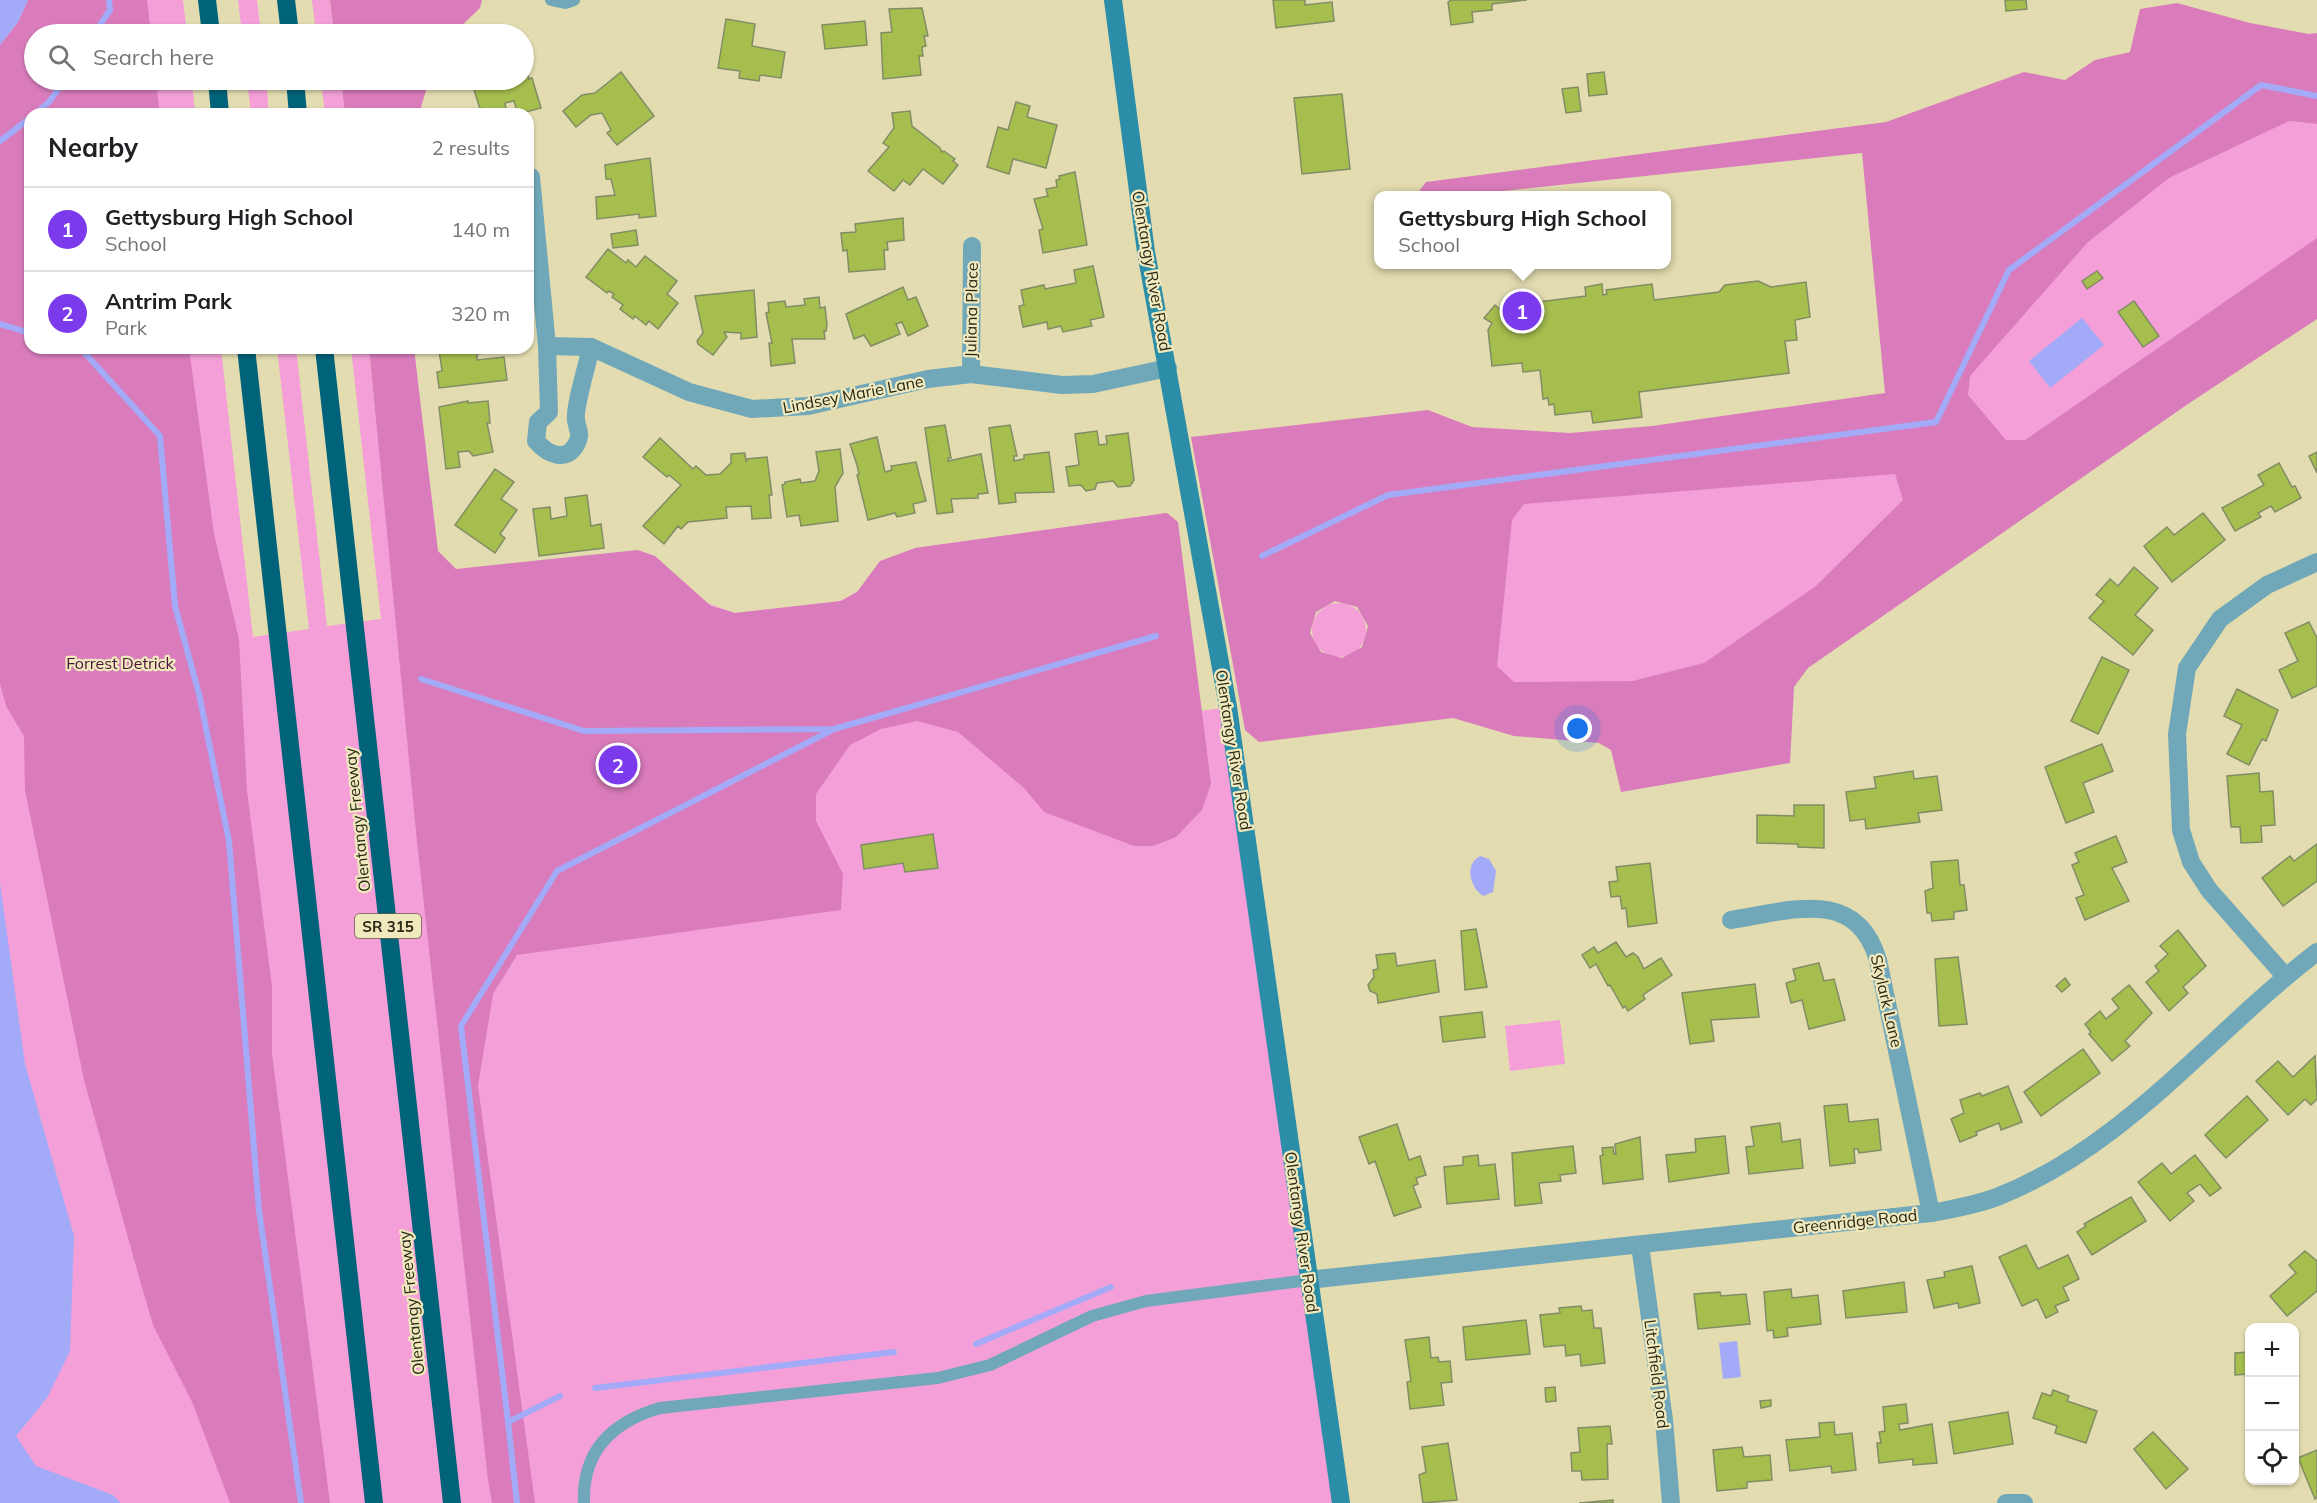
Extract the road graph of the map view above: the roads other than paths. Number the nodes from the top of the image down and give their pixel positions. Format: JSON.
{"nodes":[{"id":1,"x":207,"y":0,"type":"edge"},
{"id":2,"x":286,"y":0,"type":"edge"},
{"id":3,"x":551,"y":0,"type":"edge"},
{"id":4,"x":574,"y":0,"type":"edge"},
{"id":5,"x":1113,"y":0,"type":"edge"},
{"id":6,"x":210,"y":24,"type":"edge"},
{"id":7,"x":289,"y":24,"type":"edge"},
{"id":8,"x":218,"y":90,"type":"edge"},
{"id":9,"x":296,"y":90,"type":"edge"},
{"id":10,"x":219,"y":108,"type":"edge"},
{"id":11,"x":297,"y":108,"type":"edge"},
{"id":12,"x":534,"y":209,"type":"edge"},
{"id":13,"x":972,"y":246,"type":"dead end"},
{"id":14,"x":547,"y":346,"type":"junction"},
{"id":15,"x":591,"y":347,"type":"junction"},
{"id":16,"x":247,"y":354,"type":"edge"},
{"id":17,"x":325,"y":354,"type":"edge"},
{"id":18,"x":1168,"y":368,"type":"junction"},
{"id":19,"x":970,"y":374,"type":"junction"},
{"id":20,"x":2317,"y":562,"type":"edge"},
{"id":21,"x":1731,"y":920,"type":"dead end"},
{"id":22,"x":2317,"y":952,"type":"edge"},
{"id":23,"x":2286,"y":976,"type":"junction"},
{"id":24,"x":1931,"y":1213,"type":"junction"},
{"id":25,"x":1640,"y":1245,"type":"junction"},
{"id":26,"x":1308,"y":1280,"type":"junction"},
{"id":27,"x":374,"y":1503,"type":"edge"},
{"id":28,"x":452,"y":1503,"type":"edge"},
{"id":29,"x":584,"y":1503,"type":"edge"},
{"id":30,"x":1341,"y":1503,"type":"edge"},
{"id":31,"x":1671,"y":1503,"type":"edge"},
{"id":32,"x":2007,"y":1503,"type":"edge"},
{"id":33,"x":2024,"y":1503,"type":"edge"}],
"edges":[{"from":1,"to":6,"type":"highway"},
{"from":2,"to":7,"type":"highway"},
{"from":3,"to":4,"type":"lane"},
{"from":5,"to":18,"type":"main road","name":"Olentangy River Road"},
{"from":8,"to":10,"type":"highway"},
{"from":9,"to":11,"type":"highway"},
{"from":12,"to":14,"type":"street"},
{"from":13,"to":19,"type":"street","name":"Juliana Place"},
{"from":14,"to":15,"type":"street","name":"Lindsey Marie Lane"},
{"from":14,"to":15,"type":"street"},
{"from":15,"to":19,"type":"street","name":"Lindsey Marie Lane"},
{"from":16,"to":27,"type":"highway"},
{"from":17,"to":28,"type":"highway","name":"Olentangy Freeway","number":"SR 315"},
{"from":18,"to":19,"type":"street","name":"Lindsey Marie Lane"},
{"from":18,"to":26,"type":"main road","name":"Olentangy River Road"},
{"from":20,"to":23,"type":"street"},
{"from":21,"to":24,"type":"street","name":"Skylark Lane"},
{"from":22,"to":23,"type":"street","name":"Greenridge Road"},
{"from":23,"to":24,"type":"street","name":"Greenridge Road"},
{"from":24,"to":25,"type":"street","name":"Greenridge Road"},
{"from":25,"to":26,"type":"street","name":"Greenridge Road"},
{"from":25,"to":31,"type":"street","name":"Litchfield Road"},
{"from":26,"to":29,"type":"lane"},
{"from":26,"to":30,"type":"main road","name":"Olentangy River Road"},
{"from":32,"to":33,"type":"street"}]}
